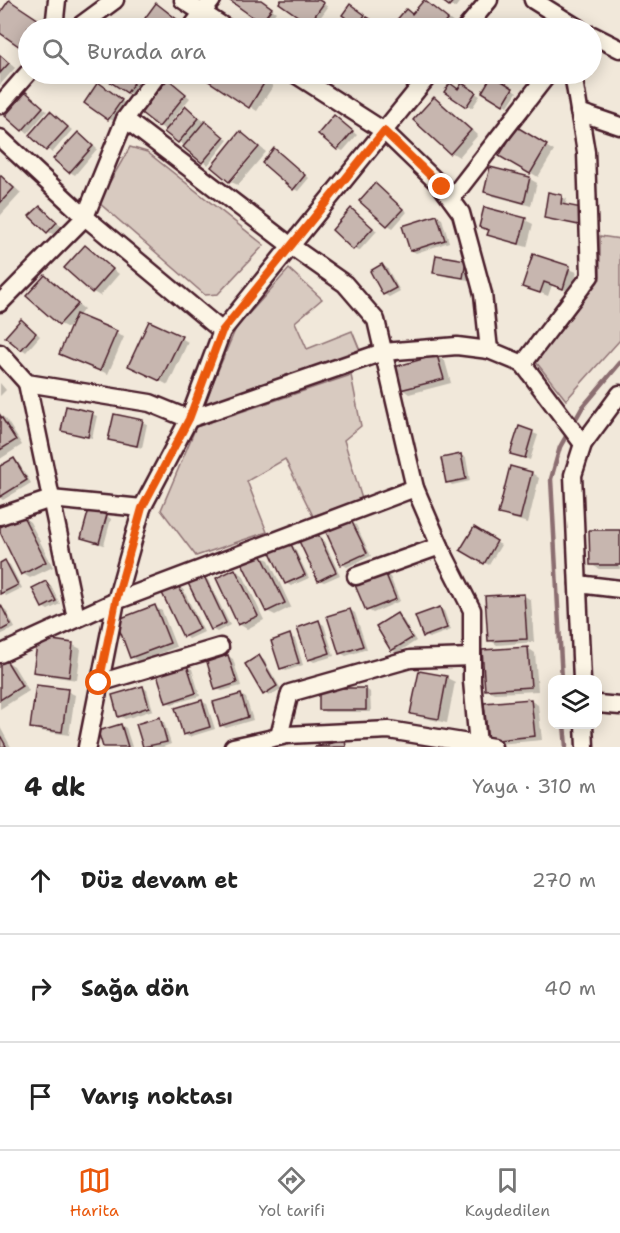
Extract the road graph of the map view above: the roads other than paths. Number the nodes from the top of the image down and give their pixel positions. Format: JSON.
{"nodes":[{"id":1,"x":57,"y":0,"type":"edge"},
{"id":2,"x":115,"y":0,"type":"edge"},
{"id":3,"x":183,"y":0,"type":"edge"},
{"id":4,"x":489,"y":0,"type":"edge"},
{"id":5,"x":533,"y":0,"type":"edge"},
{"id":6,"x":207,"y":7,"type":"edge"},
{"id":7,"x":55,"y":18,"type":"edge"},
{"id":8,"x":91,"y":18,"type":"edge"},
{"id":9,"x":474,"y":18,"type":"edge"},
{"id":10,"x":562,"y":18,"type":"edge"},
{"id":11,"x":602,"y":40,"type":"edge"},
{"id":12,"x":620,"y":49,"type":"edge"},
{"id":13,"x":18,"y":84,"type":"edge"},
{"id":14,"x":151,"y":84,"type":"edge"},
{"id":15,"x":311,"y":84,"type":"edge"},
{"id":16,"x":422,"y":84,"type":"edge"},
{"id":17,"x":541,"y":84,"type":"edge"},
{"id":18,"x":575,"y":84,"type":"edge"},
{"id":19,"x":0,"y":105,"type":"edge"},
{"id":20,"x":579,"y":112,"type":"junction"},
{"id":21,"x":125,"y":119,"type":"junction"},
{"id":22,"x":620,"y":126,"type":"edge"},
{"id":23,"x":384,"y":131,"type":"junction"},
{"id":24,"x":0,"y":138,"type":"edge"},
{"id":25,"x":451,"y":200,"type":"junction"},
{"id":26,"x":85,"y":217,"type":"junction"},
{"id":27,"x":291,"y":246,"type":"junction"},
{"id":28,"x":0,"y":303,"type":"edge"},
{"id":29,"x":222,"y":331,"type":"junction"},
{"id":30,"x":489,"y":350,"type":"junction"},
{"id":31,"x":383,"y":352,"type":"junction"},
{"id":32,"x":0,"y":353,"type":"edge"},
{"id":33,"x":523,"y":364,"type":"junction"},
{"id":34,"x":27,"y":383,"type":"junction"},
{"id":35,"x":620,"y":394,"type":"edge"},
{"id":36,"x":189,"y":419,"type":"junction"},
{"id":37,"x":580,"y":438,"type":"junction"},
{"id":38,"x":415,"y":488,"type":"junction"},
{"id":39,"x":51,"y":499,"type":"junction"},
{"id":40,"x":142,"y":508,"type":"junction"},
{"id":41,"x":0,"y":516,"type":"edge"},
{"id":42,"x":440,"y":546,"type":"junction"},
{"id":43,"x":356,"y":576,"type":"dead end"},
{"id":44,"x":578,"y":584,"type":"junction"},
{"id":45,"x":620,"y":589,"type":"edge"},
{"id":46,"x":116,"y":601,"type":"junction"},
{"id":47,"x":76,"y":618,"type":"junction"},
{"id":48,"x":220,"y":647,"type":"dead end"},
{"id":49,"x":0,"y":654,"type":"edge"},
{"id":50,"x":472,"y":657,"type":"junction"},
{"id":51,"x":582,"y":675,"type":"edge"},
{"id":52,"x":99,"y":683,"type":"junction"},
{"id":53,"x":602,"y":704,"type":"edge"},
{"id":54,"x":620,"y":706,"type":"edge"},
{"id":55,"x":584,"y":729,"type":"edge"},
{"id":56,"x":279,"y":736,"type":"junction"},
{"id":57,"x":482,"y":746,"type":"edge"},
{"id":58,"x":87,"y":747,"type":"edge"},
{"id":59,"x":233,"y":747,"type":"edge"},
{"id":60,"x":585,"y":747,"type":"edge"}],
"edges":[{"from":1,"to":7,"type":"street"},
{"from":2,"to":8,"type":"street"},
{"from":3,"to":6,"type":"street"},
{"from":4,"to":9,"type":"street"},
{"from":5,"to":10,"type":"street"},
{"from":11,"to":12,"type":"street"},
{"from":13,"to":19,"type":"street"},
{"from":14,"to":21,"type":"street"},
{"from":15,"to":23,"type":"street"},
{"from":16,"to":23,"type":"street"},
{"from":17,"to":25,"type":"street"},
{"from":18,"to":20,"type":"street"},
{"from":20,"to":22,"type":"street"},
{"from":20,"to":33,"type":"street"},
{"from":21,"to":26,"type":"street"},
{"from":21,"to":27,"type":"street"},
{"from":23,"to":25,"type":"street"},
{"from":23,"to":27,"type":"street"},
{"from":24,"to":26,"type":"street"},
{"from":25,"to":30,"type":"street"},
{"from":26,"to":28,"type":"street"},
{"from":26,"to":29,"type":"street"},
{"from":27,"to":29,"type":"street"},
{"from":27,"to":31,"type":"street"},
{"from":29,"to":36,"type":"street"},
{"from":30,"to":31,"type":"street"},
{"from":30,"to":33,"type":"street"},
{"from":31,"to":36,"type":"street"},
{"from":31,"to":38,"type":"street"},
{"from":32,"to":34,"type":"street"},
{"from":33,"to":37,"type":"street"},
{"from":34,"to":36,"type":"street"},
{"from":34,"to":39,"type":"street"},
{"from":35,"to":37,"type":"street"},
{"from":36,"to":40,"type":"street"},
{"from":37,"to":44,"type":"street"},
{"from":38,"to":42,"type":"street"},
{"from":38,"to":46,"type":"street"},
{"from":39,"to":40,"type":"street"},
{"from":39,"to":41,"type":"street"},
{"from":39,"to":47,"type":"street"},
{"from":40,"to":46,"type":"street"},
{"from":42,"to":43,"type":"street"},
{"from":42,"to":50,"type":"street"},
{"from":44,"to":45,"type":"street"},
{"from":44,"to":51,"type":"street"},
{"from":46,"to":47,"type":"street"},
{"from":46,"to":52,"type":"street"},
{"from":47,"to":49,"type":"street"},
{"from":48,"to":52,"type":"street"},
{"from":50,"to":56,"type":"street"},
{"from":50,"to":57,"type":"street"},
{"from":52,"to":58,"type":"street"},
{"from":53,"to":54,"type":"street"},
{"from":55,"to":60,"type":"street"},
{"from":56,"to":57,"type":"street"},
{"from":56,"to":59,"type":"street"}]}
